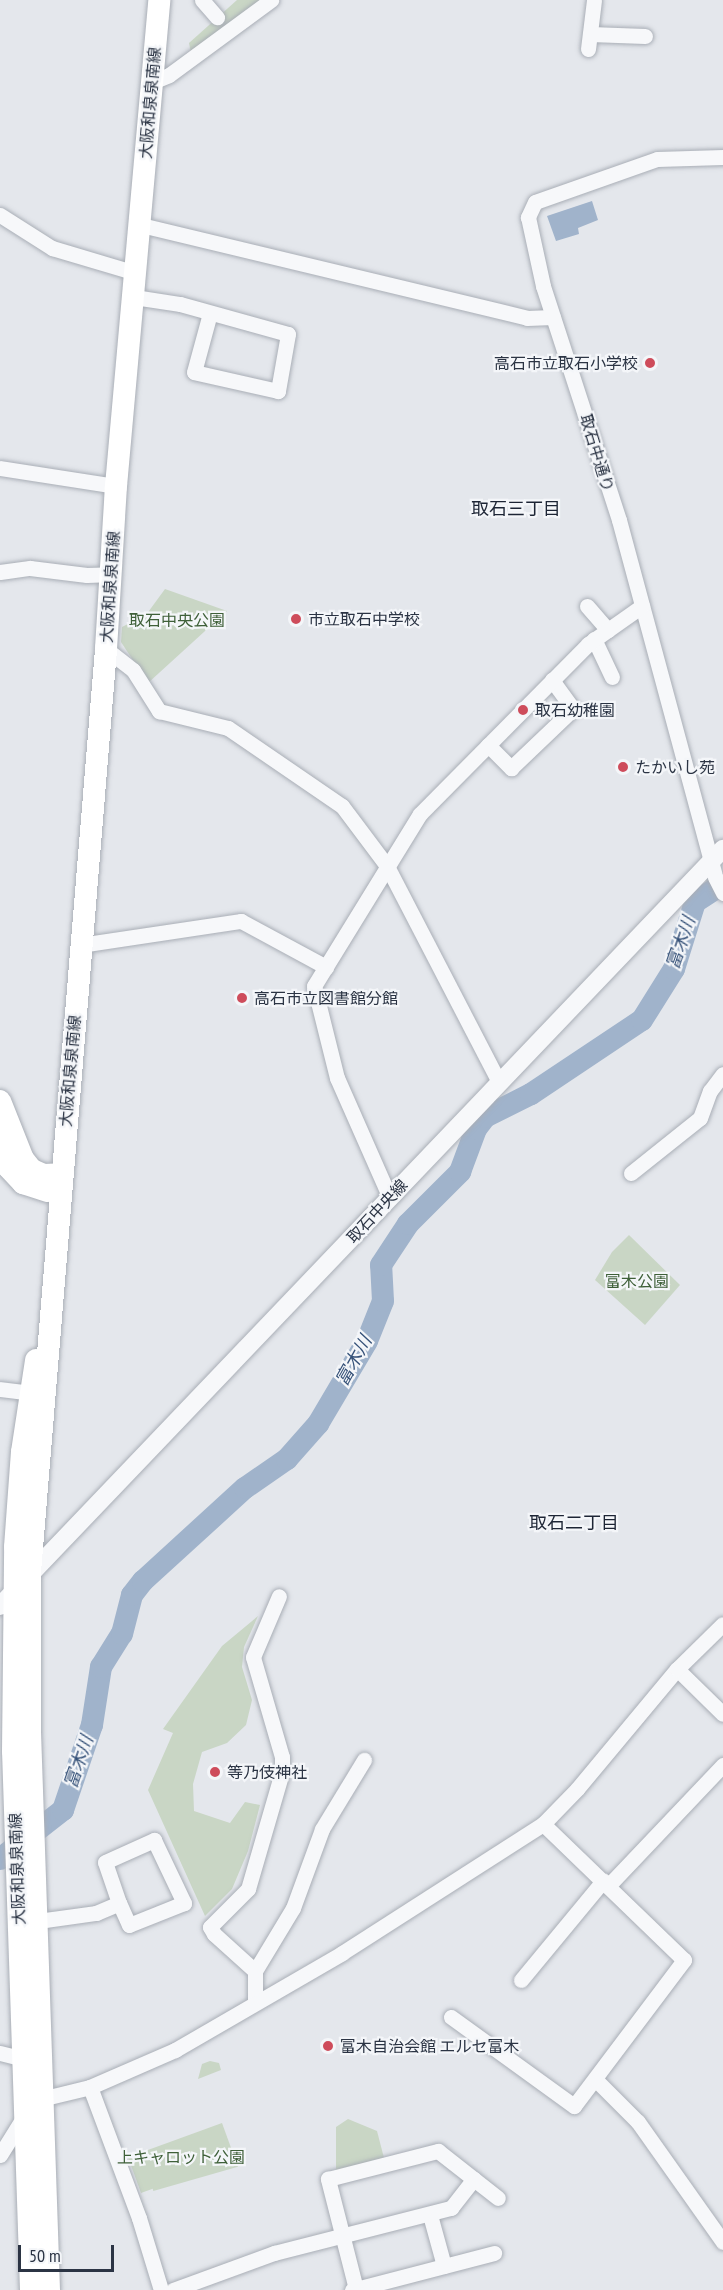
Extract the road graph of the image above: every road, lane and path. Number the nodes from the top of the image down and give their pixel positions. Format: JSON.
{"nodes":[{"id":1,"x":159,"y":0,"type":"edge"},
{"id":2,"x":201,"y":0,"type":"edge"},
{"id":3,"x":271,"y":0,"type":"edge"},
{"id":4,"x":594,"y":0,"type":"edge"},
{"id":5,"x":217,"y":16,"type":"dead end"},
{"id":6,"x":645,"y":36,"type":"dead end"},
{"id":7,"x":152,"y":82,"type":"junction"},
{"id":8,"x":723,"y":157,"type":"edge"},
{"id":9,"x":0,"y":215,"type":"edge"},
{"id":10,"x":141,"y":225,"type":"junction"},
{"id":11,"x":136,"y":273,"type":"junction"},
{"id":12,"x":134,"y":297,"type":"junction"},
{"id":13,"x":210,"y":313,"type":"junction"},
{"id":14,"x":553,"y":317,"type":"junction"},
{"id":15,"x":0,"y":468,"type":"edge"},
{"id":16,"x":116,"y":486,"type":"junction"},
{"id":17,"x":0,"y":572,"type":"edge"},
{"id":18,"x":112,"y":574,"type":"junction"},
{"id":19,"x":587,"y":606,"type":"dead end"},
{"id":20,"x":642,"y":606,"type":"junction"},
{"id":21,"x":608,"y":630,"type":"junction"},
{"id":22,"x":594,"y":639,"type":"junction"},
{"id":23,"x":106,"y":649,"type":"junction"},
{"id":24,"x":612,"y":677,"type":"dead end"},
{"id":25,"x":552,"y":680,"type":"junction"},
{"id":26,"x":488,"y":745,"type":"junction"},
{"id":27,"x":717,"y":855,"type":"edge"},
{"id":28,"x":387,"y":866,"type":"junction"},
{"id":29,"x":721,"y":890,"type":"edge"},
{"id":30,"x":80,"y":945,"type":"junction"},
{"id":31,"x":326,"y":967,"type":"junction"},
{"id":32,"x":723,"y":1074,"type":"edge"},
{"id":33,"x":499,"y":1082,"type":"junction"},
{"id":34,"x":0,"y":1101,"type":"edge"},
{"id":35,"x":0,"y":1140,"type":"edge"},
{"id":36,"x":632,"y":1173,"type":"dead end"},
{"id":37,"x":60,"y":1184,"type":"junction"},
{"id":38,"x":390,"y":1197,"type":"junction"},
{"id":39,"x":0,"y":1389,"type":"edge"},
{"id":40,"x":38,"y":1394,"type":"junction"},
{"id":41,"x":30,"y":1572,"type":"junction"},
{"id":42,"x":279,"y":1596,"type":"dead end"},
{"id":43,"x":7,"y":1598,"type":"edge"},
{"id":44,"x":723,"y":1624,"type":"edge"},
{"id":45,"x":677,"y":1669,"type":"junction"},
{"id":46,"x":723,"y":1714,"type":"edge"},
{"id":47,"x":14,"y":1729,"type":"edge"},
{"id":48,"x":364,"y":1760,"type":"dead end"},
{"id":49,"x":723,"y":1765,"type":"edge"},
{"id":50,"x":543,"y":1824,"type":"junction"},
{"id":51,"x":26,"y":1836,"type":"junction"},
{"id":52,"x":606,"y":1883,"type":"junction"},
{"id":53,"x":119,"y":1903,"type":"junction"},
{"id":54,"x":38,"y":1921,"type":"junction"},
{"id":55,"x":255,"y":1971,"type":"junction"},
{"id":56,"x":521,"y":1980,"type":"dead end"},
{"id":57,"x":255,"y":2003,"type":"junction"},
{"id":58,"x":451,"y":2017,"type":"dead end"},
{"id":59,"x":0,"y":2053,"type":"edge"},
{"id":60,"x":34,"y":2062,"type":"junction"},
{"id":61,"x":596,"y":2080,"type":"junction"},
{"id":62,"x":90,"y":2087,"type":"junction"},
{"id":63,"x":36,"y":2104,"type":"junction"},
{"id":64,"x":0,"y":2155,"type":"edge"},
{"id":65,"x":474,"y":2179,"type":"junction"},
{"id":66,"x":498,"y":2198,"type":"dead end"},
{"id":67,"x":430,"y":2215,"type":"junction"},
{"id":68,"x":720,"y":2231,"type":"edge"},
{"id":69,"x":342,"y":2235,"type":"junction"},
{"id":70,"x":494,"y":2253,"type":"dead end"},
{"id":71,"x":444,"y":2266,"type":"junction"},
{"id":72,"x":31,"y":2290,"type":"edge"},
{"id":73,"x":49,"y":2290,"type":"edge"},
{"id":74,"x":161,"y":2290,"type":"edge"},
{"id":75,"x":173,"y":2290,"type":"edge"},
{"id":76,"x":354,"y":2290,"type":"edge"}],
"edges":[{"from":1,"to":7,"type":"main road","name":"大阪和泉泉南線"},
{"from":2,"to":5,"type":"street"},
{"from":3,"to":7,"type":"street"},
{"from":4,"to":6,"type":"street"},
{"from":7,"to":10,"type":"main road","name":"大阪和泉泉南線"},
{"from":8,"to":14,"type":"street","name":"取石中通り"},
{"from":9,"to":11,"type":"street"},
{"from":10,"to":11,"type":"main road","name":"大阪和泉泉南線"},
{"from":10,"to":14,"type":"street"},
{"from":11,"to":12,"type":"main road","name":"大阪和泉泉南線"},
{"from":12,"to":13,"type":"street"},
{"from":12,"to":16,"type":"main road","name":"大阪和泉泉南線"},
{"from":13,"to":13,"type":"street"},
{"from":14,"to":20,"type":"street","name":"取石中通り"},
{"from":15,"to":16,"type":"street"},
{"from":16,"to":18,"type":"main road","name":"大阪和泉泉南線"},
{"from":17,"to":18,"type":"street"},
{"from":18,"to":23,"type":"main road","name":"大阪和泉泉南線"},
{"from":19,"to":21,"type":"street"},
{"from":20,"to":21,"type":"street"},
{"from":20,"to":27,"type":"street","name":"取石中通り"},
{"from":21,"to":22,"type":"street"},
{"from":22,"to":24,"type":"street"},
{"from":22,"to":25,"type":"street"},
{"from":23,"to":28,"type":"street"},
{"from":23,"to":30,"type":"main road","name":"大阪和泉泉南線"},
{"from":25,"to":26,"type":"street"},
{"from":25,"to":26,"type":"street"},
{"from":26,"to":28,"type":"street"},
{"from":27,"to":29,"type":"street","name":"取石中通り"},
{"from":27,"to":33,"type":"street","name":"取石中央線"},
{"from":28,"to":31,"type":"street"},
{"from":28,"to":33,"type":"street"},
{"from":30,"to":31,"type":"street"},
{"from":30,"to":37,"type":"main road","name":"大阪和泉泉南線"},
{"from":31,"to":38,"type":"street"},
{"from":32,"to":36,"type":"street"},
{"from":33,"to":38,"type":"street","name":"取石中央線"},
{"from":34,"to":37,"type":"main road"},
{"from":35,"to":37,"type":"main road"},
{"from":37,"to":40,"type":"main road","name":"大阪和泉泉南線"},
{"from":38,"to":41,"type":"street","name":"取石中央線"},
{"from":39,"to":40,"type":"street"},
{"from":40,"to":41,"type":"main road","name":"大阪和泉泉南線"},
{"from":40,"to":43,"type":"main road","name":"大阪和泉泉南線"},
{"from":41,"to":43,"type":"street","name":"取石中央線"},
{"from":41,"to":47,"type":"main road","name":"大阪和泉泉南線"},
{"from":42,"to":55,"type":"street"},
{"from":43,"to":47,"type":"main road","name":"大阪和泉泉南線"},
{"from":44,"to":45,"type":"street"},
{"from":45,"to":46,"type":"street"},
{"from":45,"to":50,"type":"street"},
{"from":47,"to":51,"type":"main road","name":"大阪和泉泉南線"},
{"from":48,"to":55,"type":"street"},
{"from":49,"to":52,"type":"street"},
{"from":50,"to":52,"type":"street"},
{"from":50,"to":57,"type":"street"},
{"from":51,"to":54,"type":"main road","name":"大阪和泉泉南線"},
{"from":51,"to":60,"type":"main road","name":"大阪和泉泉南線"},
{"from":52,"to":56,"type":"street"},
{"from":52,"to":61,"type":"street"},
{"from":53,"to":53,"type":"street"},
{"from":53,"to":54,"type":"street"},
{"from":54,"to":60,"type":"main road","name":"大阪和泉泉南線"},
{"from":55,"to":57,"type":"street"},
{"from":57,"to":62,"type":"street"},
{"from":58,"to":61,"type":"street"},
{"from":59,"to":60,"type":"street"},
{"from":60,"to":63,"type":"main road","name":"大阪和泉泉南線"},
{"from":61,"to":68,"type":"street"},
{"from":62,"to":63,"type":"street"},
{"from":62,"to":74,"type":"street"},
{"from":63,"to":64,"type":"street"},
{"from":63,"to":72,"type":"main road","name":"大阪和泉泉南線"},
{"from":63,"to":73,"type":"main road","name":"大阪和泉泉南線"},
{"from":65,"to":66,"type":"street"},
{"from":65,"to":67,"type":"street"},
{"from":65,"to":69,"type":"street"},
{"from":67,"to":69,"type":"street"},
{"from":67,"to":71,"type":"street"},
{"from":69,"to":75,"type":"street"},
{"from":69,"to":76,"type":"street"},
{"from":70,"to":71,"type":"street"},
{"from":71,"to":76,"type":"street"}]}
